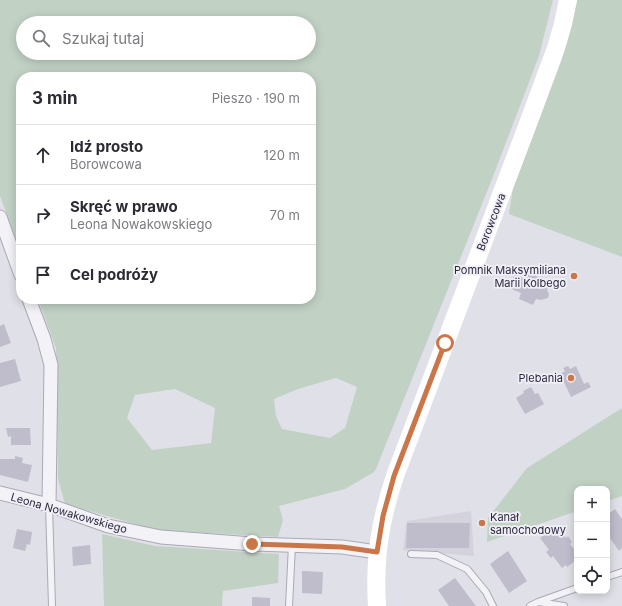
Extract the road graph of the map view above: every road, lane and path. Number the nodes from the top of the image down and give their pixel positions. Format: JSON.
{"nodes":[{"id":1,"x":568,"y":0,"type":"edge"},
{"id":2,"x":0,"y":217,"type":"edge"},
{"id":3,"x":16,"y":261,"type":"edge"},
{"id":4,"x":32,"y":304,"type":"edge"},
{"id":5,"x":0,"y":493,"type":"edge"},
{"id":6,"x":50,"y":505,"type":"junction"},
{"id":7,"x":292,"y":545,"type":"junction"},
{"id":8,"x":377,"y":552,"type":"junction"},
{"id":9,"x":411,"y":554,"type":"dead end"},
{"id":10,"x":622,"y":572,"type":"edge"},
{"id":11,"x":610,"y":577,"type":"edge"},
{"id":12,"x":574,"y":589,"type":"edge"},
{"id":13,"x":538,"y":602,"type":"junction"},
{"id":14,"x":52,"y":606,"type":"edge"},
{"id":15,"x":289,"y":606,"type":"edge"},
{"id":16,"x":377,"y":606,"type":"edge"},
{"id":17,"x":493,"y":606,"type":"edge"},
{"id":18,"x":530,"y":606,"type":"edge"},
{"id":19,"x":564,"y":606,"type":"edge"}],
"edges":[{"from":1,"to":8,"type":"street","name":"Borowcowa"},
{"from":2,"to":3,"type":"street"},
{"from":4,"to":6,"type":"street"},
{"from":5,"to":6,"type":"street","name":"Leona Nowakowskiego"},
{"from":6,"to":7,"type":"street","name":"Leona Nowakowskiego"},
{"from":6,"to":14,"type":"lane"},
{"from":7,"to":8,"type":"street","name":"Leona Nowakowskiego"},
{"from":7,"to":15,"type":"lane"},
{"from":8,"to":16,"type":"street","name":"Borowcowa"},
{"from":9,"to":17,"type":"lane"},
{"from":10,"to":11,"type":"lane"},
{"from":12,"to":13,"type":"lane"},
{"from":13,"to":18,"type":"lane"},
{"from":13,"to":19,"type":"lane"}]}
